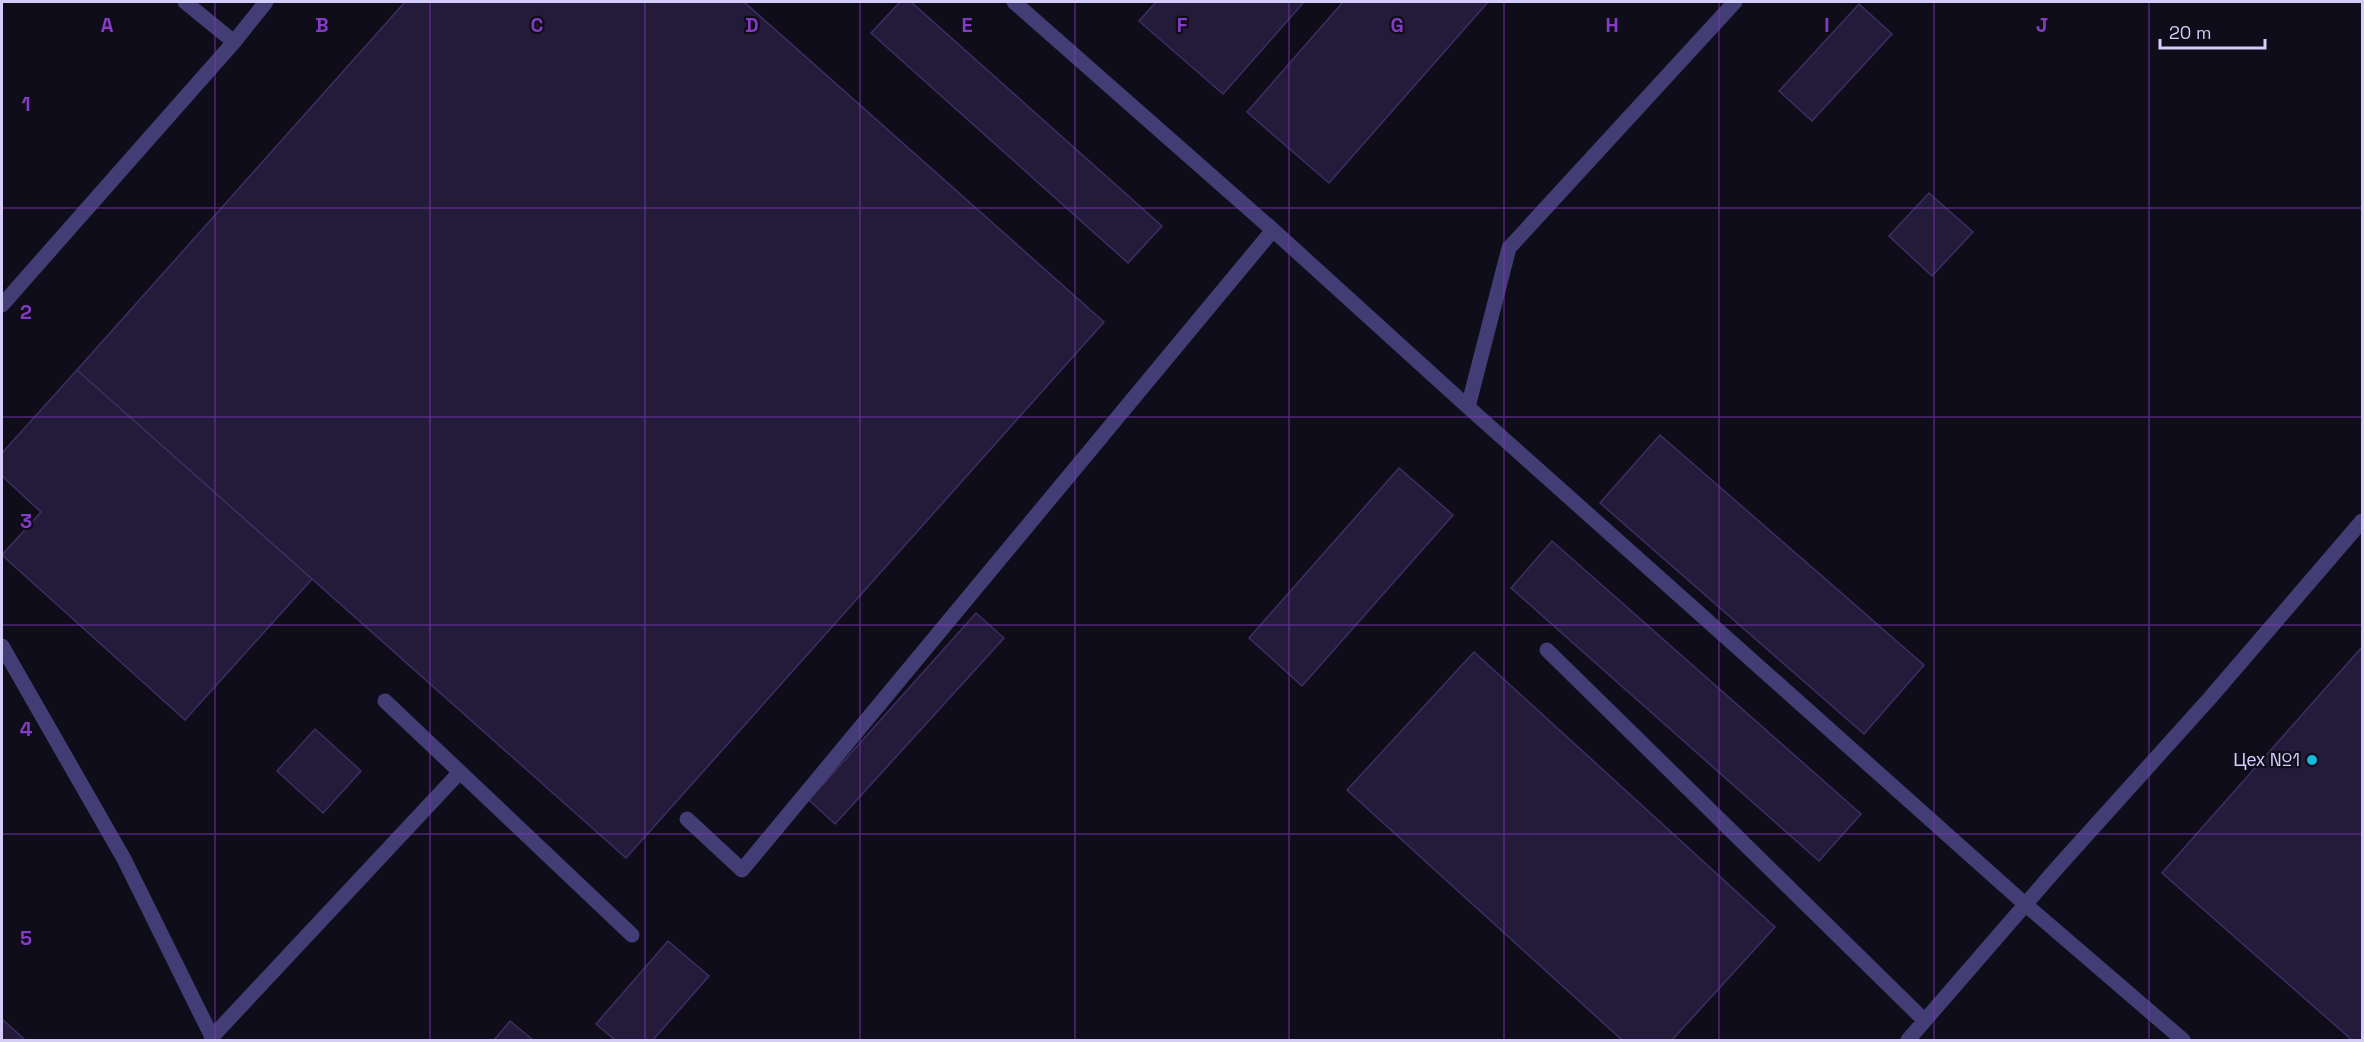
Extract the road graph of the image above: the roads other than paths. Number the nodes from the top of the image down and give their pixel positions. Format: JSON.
{"nodes":[{"id":1,"x":185,"y":2,"type":"edge"},
{"id":2,"x":266,"y":2,"type":"edge"},
{"id":3,"x":1014,"y":2,"type":"edge"},
{"id":4,"x":1735,"y":2,"type":"edge"},
{"id":5,"x":234,"y":42,"type":"junction"},
{"id":6,"x":1273,"y":230,"type":"junction"},
{"id":7,"x":2,"y":305,"type":"edge"},
{"id":8,"x":1468,"y":407,"type":"junction"},
{"id":9,"x":2362,"y":521,"type":"edge"},
{"id":10,"x":2,"y":646,"type":"edge"},
{"id":11,"x":1548,"y":650,"type":"dead end"},
{"id":12,"x":385,"y":701,"type":"dead end"},
{"id":13,"x":459,"y":773,"type":"junction"},
{"id":14,"x":687,"y":819,"type":"dead end"},
{"id":15,"x":2026,"y":905,"type":"junction"},
{"id":16,"x":632,"y":935,"type":"dead end"},
{"id":17,"x":1924,"y":1020,"type":"junction"},
{"id":18,"x":211,"y":1039,"type":"edge"},
{"id":19,"x":1908,"y":1041,"type":"edge"},
{"id":20,"x":2183,"y":1041,"type":"edge"}],
"edges":[{"from":1,"to":5,"type":"lane"},
{"from":2,"to":5,"type":"lane"},
{"from":3,"to":6,"type":"lane"},
{"from":4,"to":8,"type":"lane"},
{"from":5,"to":7,"type":"lane"},
{"from":6,"to":8,"type":"lane"},
{"from":6,"to":14,"type":"lane"},
{"from":8,"to":15,"type":"lane"},
{"from":9,"to":15,"type":"lane"},
{"from":10,"to":18,"type":"lane"},
{"from":11,"to":17,"type":"lane"},
{"from":12,"to":13,"type":"lane"},
{"from":13,"to":16,"type":"lane"},
{"from":13,"to":18,"type":"lane"},
{"from":15,"to":17,"type":"lane"},
{"from":15,"to":20,"type":"lane"},
{"from":17,"to":19,"type":"lane"}]}
